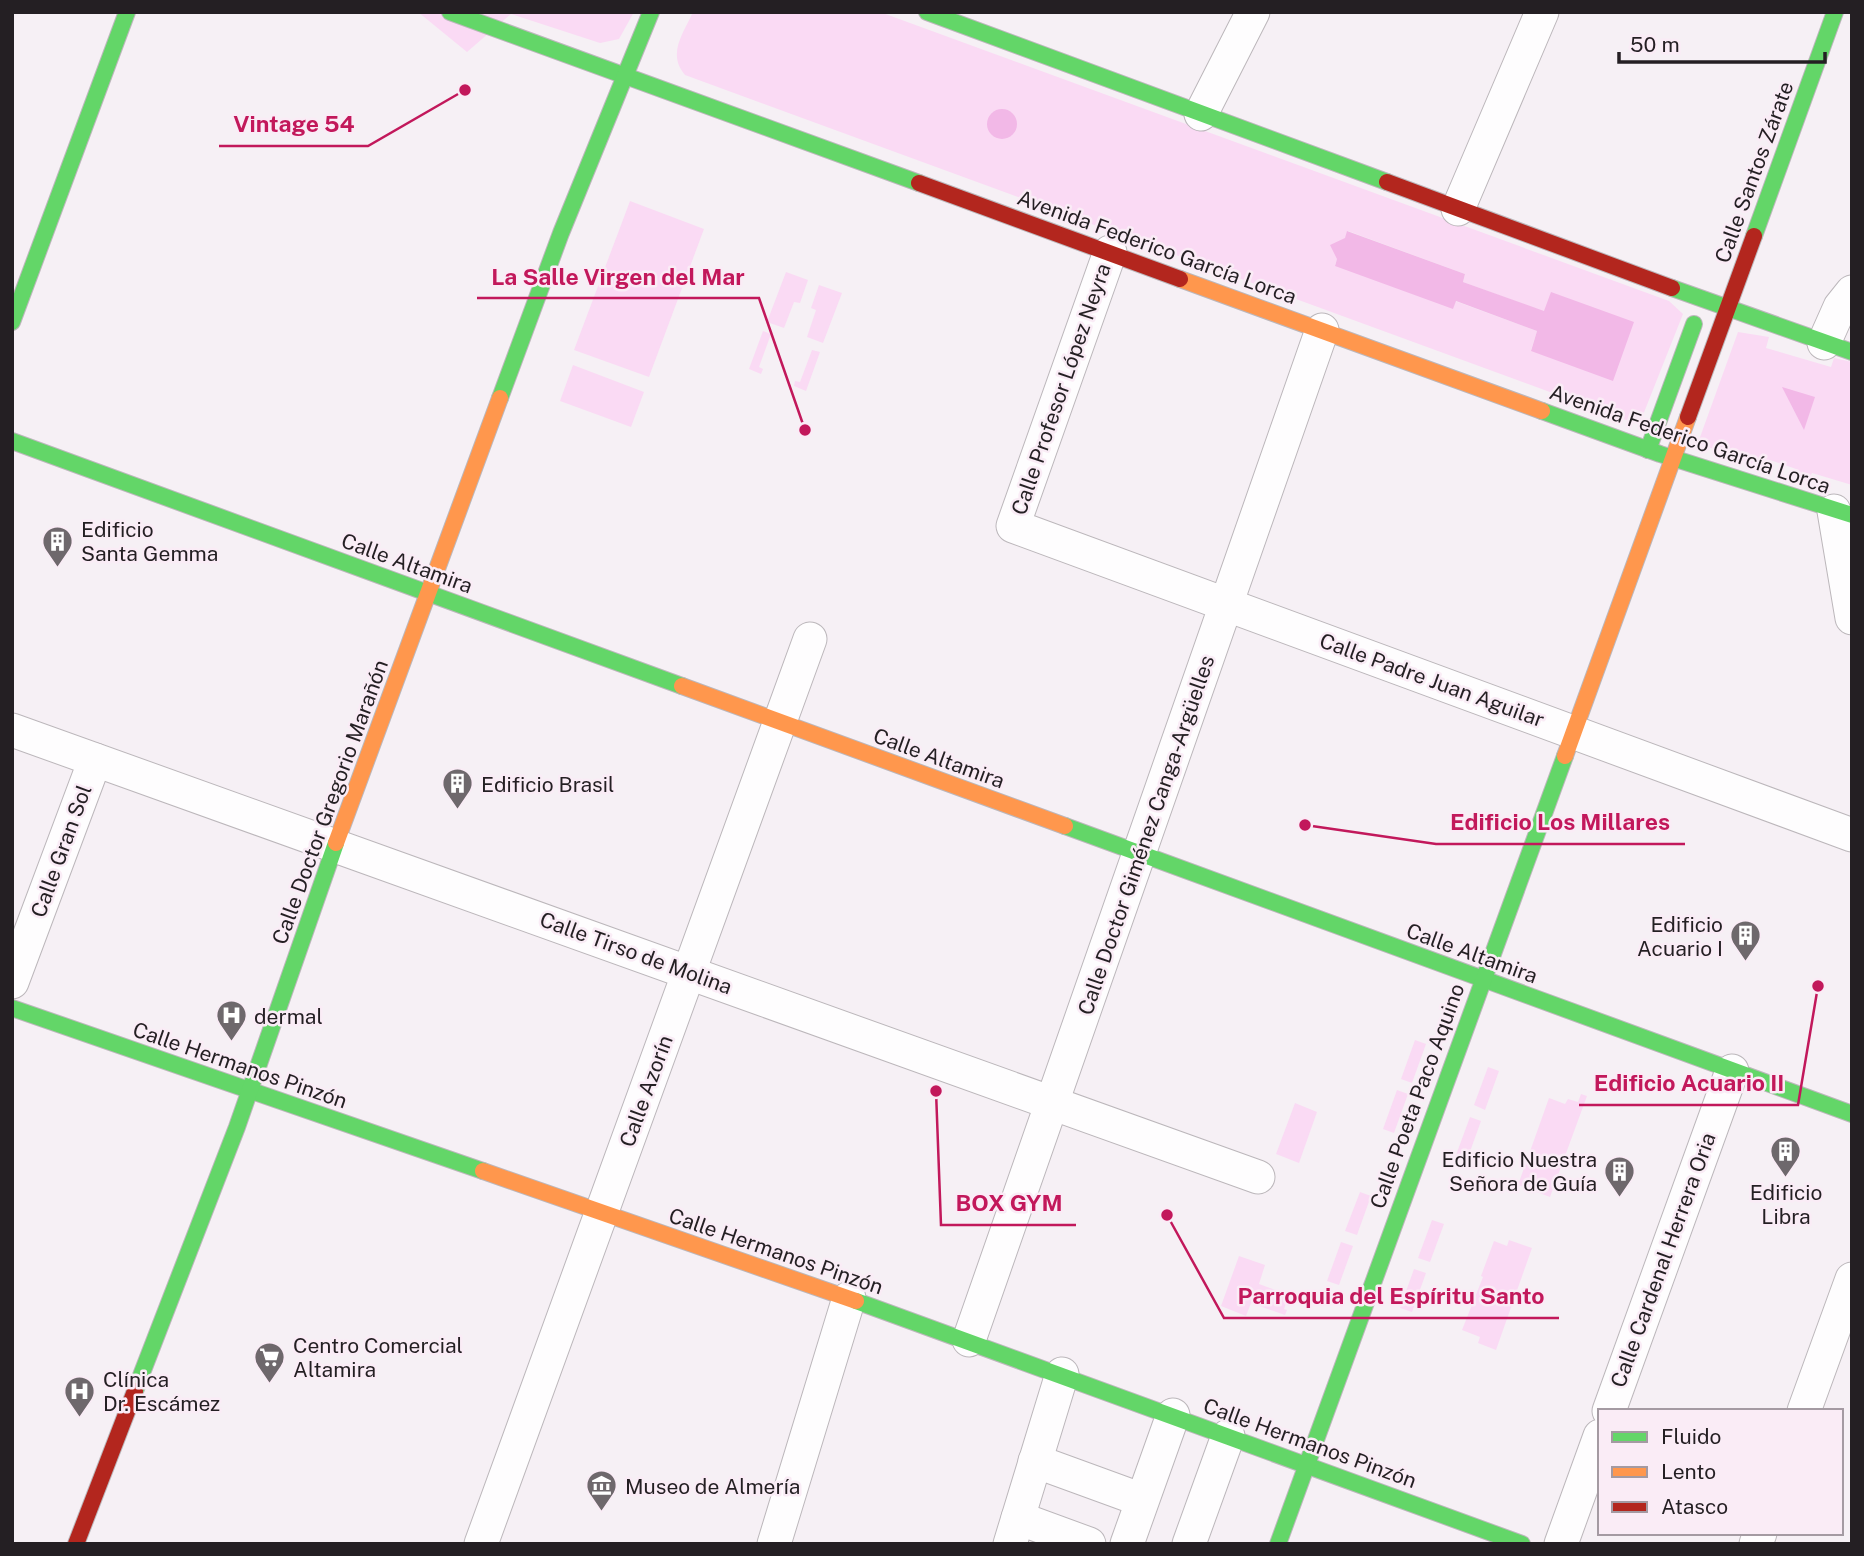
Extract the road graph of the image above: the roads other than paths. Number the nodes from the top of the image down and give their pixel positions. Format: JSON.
{"nodes":[{"id":1,"x":127,"y":12,"type":"edge"},
{"id":2,"x":450,"y":12,"type":"edge"},
{"id":3,"x":651,"y":12,"type":"edge"},
{"id":4,"x":927,"y":12,"type":"edge"},
{"id":5,"x":1253,"y":12,"type":"edge"},
{"id":6,"x":1542,"y":12,"type":"edge"},
{"id":7,"x":1835,"y":12,"type":"edge"},
{"id":8,"x":624,"y":74,"type":"junction"},
{"id":9,"x":1202,"y":114,"type":"junction"},
{"id":10,"x":1458,"y":209,"type":"junction"},
{"id":11,"x":1110,"y":252,"type":"junction"},
{"id":12,"x":1852,"y":292,"type":"edge"},
{"id":13,"x":1703,"y":299,"type":"junction"},
{"id":14,"x":1726,"y":307,"type":"junction"},
{"id":15,"x":12,"y":323,"type":"edge"},
{"id":16,"x":1322,"y":330,"type":"junction"},
{"id":17,"x":1838,"y":347,"type":"edge"},
{"id":18,"x":12,"y":441,"type":"edge"},
{"id":19,"x":1648,"y":450,"type":"junction"},
{"id":20,"x":1673,"y":459,"type":"junction"},
{"id":21,"x":1843,"y":513,"type":"edge"},
{"id":22,"x":1013,"y":526,"type":"joint"},
{"id":23,"x":429,"y":594,"type":"junction"},
{"id":24,"x":1226,"y":605,"type":"junction"},
{"id":25,"x":1852,"y":618,"type":"edge"},
{"id":26,"x":810,"y":639,"type":"dead end"},
{"id":27,"x":780,"y":722,"type":"junction"},
{"id":28,"x":12,"y":730,"type":"edge"},
{"id":29,"x":1572,"y":732,"type":"junction"},
{"id":30,"x":95,"y":760,"type":"junction"},
{"id":31,"x":1852,"y":835,"type":"edge"},
{"id":32,"x":335,"y":845,"type":"junction"},
{"id":33,"x":1139,"y":854,"type":"junction"},
{"id":34,"x":689,"y":972,"type":"junction"},
{"id":35,"x":1482,"y":979,"type":"junction"},
{"id":36,"x":12,"y":982,"type":"edge"},
{"id":37,"x":12,"y":1007,"type":"edge"},
{"id":38,"x":1732,"y":1071,"type":"junction"},
{"id":39,"x":250,"y":1091,"type":"junction"},
{"id":40,"x":1052,"y":1102,"type":"junction"},
{"id":41,"x":1852,"y":1114,"type":"edge"},
{"id":42,"x":1258,"y":1177,"type":"dead end"},
{"id":43,"x":602,"y":1212,"type":"junction"},
{"id":44,"x":1852,"y":1279,"type":"edge"},
{"id":45,"x":849,"y":1298,"type":"junction"},
{"id":46,"x":969,"y":1340,"type":"junction"},
{"id":47,"x":1062,"y":1374,"type":"junction"},
{"id":48,"x":1610,"y":1409,"type":"edge"},
{"id":49,"x":1805,"y":1409,"type":"edge"},
{"id":50,"x":1173,"y":1415,"type":"junction"},
{"id":51,"x":1228,"y":1436,"type":"junction"},
{"id":52,"x":1598,"y":1442,"type":"edge"},
{"id":53,"x":1035,"y":1461,"type":"junction"},
{"id":54,"x":1306,"y":1464,"type":"junction"},
{"id":55,"x":1142,"y":1500,"type":"junction"},
{"id":56,"x":1014,"y":1531,"type":"edge"},
{"id":57,"x":1074,"y":1540,"type":"edge"},
{"id":58,"x":76,"y":1544,"type":"edge"},
{"id":59,"x":481,"y":1544,"type":"edge"},
{"id":60,"x":774,"y":1544,"type":"edge"},
{"id":61,"x":1127,"y":1544,"type":"edge"},
{"id":62,"x":1189,"y":1544,"type":"edge"},
{"id":63,"x":1278,"y":1544,"type":"edge"},
{"id":64,"x":1522,"y":1544,"type":"edge"},
{"id":65,"x":1561,"y":1544,"type":"edge"}],
"edges":[{"from":1,"to":15,"type":"street"},
{"from":2,"to":8,"type":"street","name":"Avenida Federico García Lorca"},
{"from":3,"to":8,"type":"street","name":"Calle Doctor Gregorio Marañón"},
{"from":4,"to":9,"type":"street"},
{"from":5,"to":9,"type":"street"},
{"from":6,"to":10,"type":"street"},
{"from":7,"to":14,"type":"street","name":"Calle Santos Zárate"},
{"from":8,"to":11,"type":"street","name":"Avenida Federico García Lorca"},
{"from":8,"to":23,"type":"street","name":"Calle Doctor Gregorio Marañón"},
{"from":9,"to":10,"type":"street"},
{"from":10,"to":13,"type":"street"},
{"from":11,"to":16,"type":"street","name":"Avenida Federico García Lorca"},
{"from":11,"to":22,"type":"street","name":"Calle Profesor López Neyra"},
{"from":12,"to":17,"type":"street"},
{"from":13,"to":14,"type":"street"},
{"from":13,"to":19,"type":"street"},
{"from":14,"to":17,"type":"street"},
{"from":14,"to":20,"type":"street","name":"Calle Poeta Paco Aquino"},
{"from":16,"to":19,"type":"street","name":"Avenida Federico García Lorca"},
{"from":16,"to":24,"type":"street","name":"Calle Doctor Giménez Canga-Argüelles"},
{"from":18,"to":23,"type":"street","name":"Calle Altamira"},
{"from":19,"to":20,"type":"street","name":"Avenida Federico García Lorca"},
{"from":20,"to":21,"type":"street","name":"Avenida Federico García Lorca"},
{"from":20,"to":29,"type":"street","name":"Calle Poeta Paco Aquino"},
{"from":21,"to":25,"type":"street"},
{"from":22,"to":24,"type":"street","name":"Calle Padre Juan Aguilar"},
{"from":23,"to":27,"type":"street","name":"Calle Altamira"},
{"from":23,"to":32,"type":"street","name":"Calle Doctor Gregorio Marañón"},
{"from":24,"to":29,"type":"street","name":"Calle Padre Juan Aguilar"},
{"from":24,"to":33,"type":"street","name":"Calle Doctor Giménez Canga-Argüelles"},
{"from":26,"to":27,"type":"street","name":"Calle Azorín"},
{"from":27,"to":33,"type":"street","name":"Calle Altamira"},
{"from":27,"to":34,"type":"street","name":"Calle Azorín"},
{"from":28,"to":30,"type":"street","name":"Calle Tirso de Molina"},
{"from":29,"to":31,"type":"street","name":"Calle Padre Juan Aguilar"},
{"from":29,"to":35,"type":"street","name":"Calle Poeta Paco Aquino"},
{"from":30,"to":32,"type":"street","name":"Calle Tirso de Molina"},
{"from":30,"to":36,"type":"street","name":"Calle Gran Sol"},
{"from":32,"to":34,"type":"street","name":"Calle Tirso de Molina"},
{"from":32,"to":39,"type":"street","name":"Calle Doctor Gregorio Marañón"},
{"from":33,"to":35,"type":"street","name":"Calle Altamira"},
{"from":33,"to":40,"type":"street","name":"Calle Doctor Giménez Canga-Argüelles"},
{"from":34,"to":40,"type":"street","name":"Calle Tirso de Molina"},
{"from":34,"to":43,"type":"street","name":"Calle Azorín"},
{"from":35,"to":38,"type":"street","name":"Calle Altamira"},
{"from":35,"to":54,"type":"street","name":"Calle Poeta Paco Aquino"},
{"from":37,"to":39,"type":"street","name":"Calle Hermanos Pinzón"},
{"from":38,"to":41,"type":"street","name":"Calle Altamira"},
{"from":38,"to":48,"type":"street","name":"Calle Cardenal Herrera Oria"},
{"from":39,"to":43,"type":"street","name":"Calle Hermanos Pinzón"},
{"from":39,"to":58,"type":"street","name":"Calle Doctor Gregorio Marañón"},
{"from":40,"to":42,"type":"street","name":"Calle Tirso de Molina"},
{"from":40,"to":46,"type":"street","name":"Calle Doctor Giménez Canga-Argüelles"},
{"from":43,"to":45,"type":"street","name":"Calle Hermanos Pinzón"},
{"from":43,"to":59,"type":"street","name":"Calle Azorín"},
{"from":44,"to":49,"type":"street"},
{"from":45,"to":46,"type":"street","name":"Calle Hermanos Pinzón"},
{"from":45,"to":60,"type":"street"},
{"from":46,"to":47,"type":"street","name":"Calle Hermanos Pinzón"},
{"from":47,"to":50,"type":"street","name":"Calle Hermanos Pinzón"},
{"from":47,"to":53,"type":"street"},
{"from":50,"to":51,"type":"street","name":"Calle Hermanos Pinzón"},
{"from":50,"to":55,"type":"street"},
{"from":51,"to":54,"type":"street","name":"Calle Hermanos Pinzón"},
{"from":51,"to":62,"type":"street"},
{"from":52,"to":65,"type":"street"},
{"from":53,"to":55,"type":"street"},
{"from":53,"to":56,"type":"street"},
{"from":54,"to":63,"type":"street","name":"Calle Poeta Paco Aquino"},
{"from":54,"to":64,"type":"street","name":"Calle Hermanos Pinzón"},
{"from":55,"to":61,"type":"street"},
{"from":56,"to":57,"type":"street"}]}
